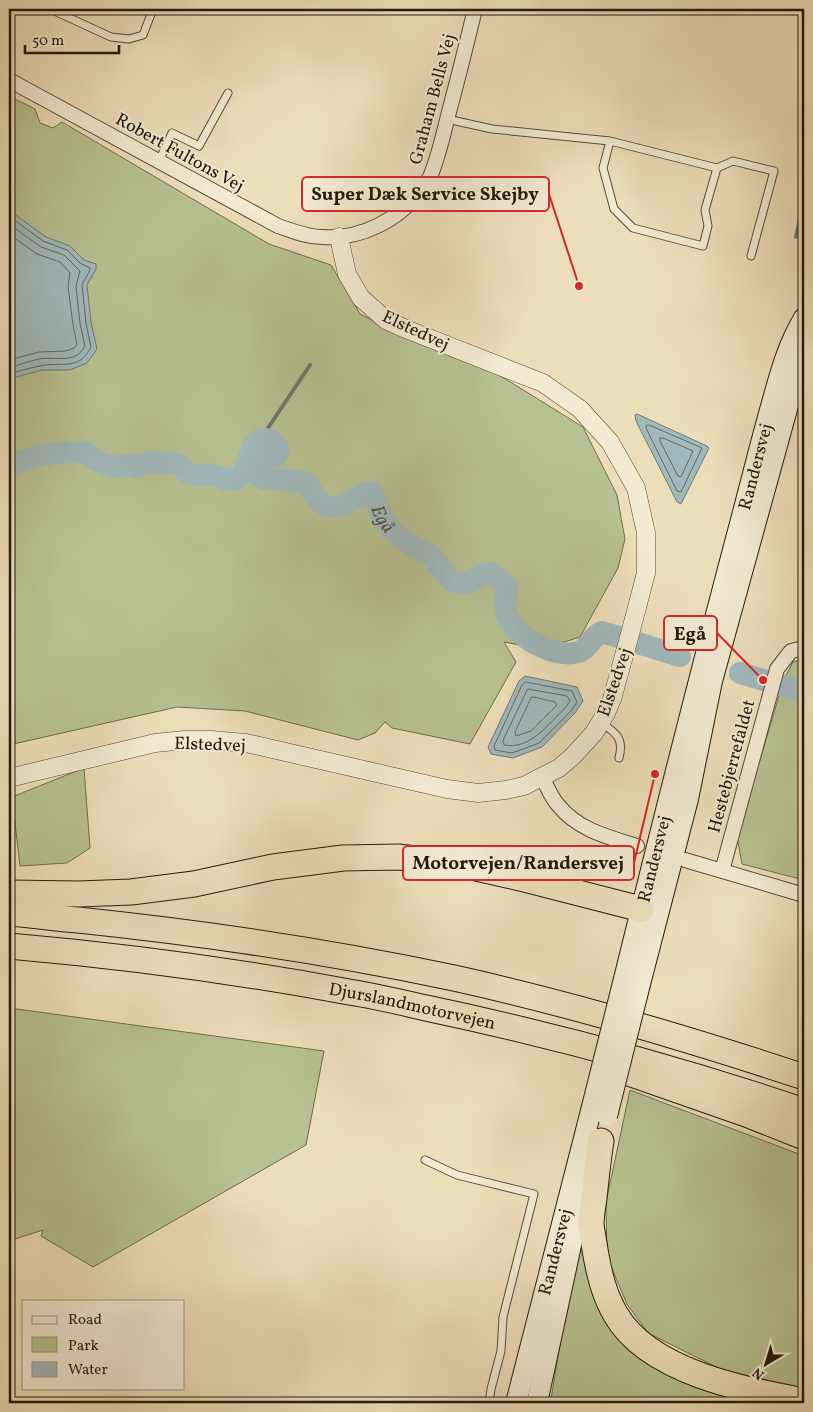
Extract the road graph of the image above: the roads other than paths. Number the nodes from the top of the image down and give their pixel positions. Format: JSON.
{"nodes":[{"id":1,"x":11,"y":9,"type":"edge"},
{"id":2,"x":50,"y":9,"type":"edge"},
{"id":3,"x":153,"y":9,"type":"edge"},
{"id":4,"x":475,"y":9,"type":"edge"},
{"id":5,"x":9,"y":13,"type":"edge"},
{"id":6,"x":9,"y":80,"type":"edge"},
{"id":7,"x":228,"y":93,"type":"dead end"},
{"id":8,"x":447,"y":120,"type":"junction"},
{"id":9,"x":610,"y":141,"type":"junction"},
{"id":10,"x":158,"y":161,"type":"junction"},
{"id":11,"x":717,"y":168,"type":"junction"},
{"id":12,"x":339,"y":237,"type":"junction"},
{"id":13,"x":751,"y":256,"type":"dead end"},
{"id":14,"x":804,"y":318,"type":"edge"},
{"id":15,"x":804,"y":359,"type":"edge"},
{"id":16,"x":804,"y":648,"type":"edge"},
{"id":17,"x":601,"y":723,"type":"junction"},
{"id":18,"x":620,"y":758,"type":"dead end"},
{"id":19,"x":542,"y":777,"type":"junction"},
{"id":20,"x":9,"y":778,"type":"edge"},
{"id":21,"x":637,"y":846,"type":"dead end"},
{"id":22,"x":685,"y":860,"type":"dead end"},
{"id":23,"x":722,"y":871,"type":"junction"},
{"id":24,"x":9,"y":893,"type":"edge"},
{"id":25,"x":804,"y":895,"type":"edge"},
{"id":26,"x":650,"y":912,"type":"junction"},
{"id":27,"x":9,"y":913,"type":"edge"},
{"id":28,"x":9,"y":946,"type":"edge"},
{"id":29,"x":352,"y":992,"type":"junction"},
{"id":30,"x":804,"y":1077,"type":"edge"},
{"id":31,"x":804,"y":1111,"type":"edge"},
{"id":32,"x":599,"y":1113,"type":"junction"},
{"id":33,"x":804,"y":1137,"type":"edge"},
{"id":34,"x":601,"y":1141,"type":"junction"},
{"id":35,"x":425,"y":1160,"type":"dead end"},
{"id":36,"x":804,"y":1402,"type":"edge"},
{"id":37,"x":489,"y":1403,"type":"edge"},
{"id":38,"x":516,"y":1403,"type":"edge"},
{"id":39,"x":537,"y":1403,"type":"edge"}],
"edges":[{"from":1,"to":5,"type":"lane"},
{"from":2,"to":3,"type":"lane"},
{"from":4,"to":8,"type":"street","name":"Graham Bells Vej"},
{"from":6,"to":10,"type":"street","name":"Robert Fultons Vej"},
{"from":7,"to":10,"type":"lane"},
{"from":8,"to":9,"type":"lane"},
{"from":8,"to":12,"type":"street","name":"Graham Bells Vej"},
{"from":9,"to":11,"type":"lane"},
{"from":9,"to":11,"type":"lane"},
{"from":10,"to":12,"type":"street","name":"Robert Fultons Vej"},
{"from":11,"to":13,"type":"lane"},
{"from":12,"to":17,"type":"street","name":"Elstedvej"},
{"from":14,"to":26,"type":"main road","name":"Randersvej"},
{"from":15,"to":26,"type":"main road","name":"Randersvej"},
{"from":16,"to":23,"type":"street","name":"Hestebjerrefaldet"},
{"from":17,"to":18,"type":"lane"},
{"from":17,"to":19,"type":"street","name":"Elstedvej"},
{"from":19,"to":20,"type":"street","name":"Elstedvej"},
{"from":19,"to":21,"type":"street"},
{"from":22,"to":23,"type":"street"},
{"from":23,"to":25,"type":"street"},
{"from":24,"to":26,"type":"highway"},
{"from":26,"to":32,"type":"main road","name":"Randersvej","bridge":true},
{"from":27,"to":30,"type":"highway","name":"Djurslandmotorvejen"},
{"from":28,"to":29,"type":"highway","name":"Djurslandmotorvejen"},
{"from":29,"to":31,"type":"highway","name":"Djurslandmotorvejen"},
{"from":29,"to":33,"type":"highway"},
{"from":32,"to":34,"type":"main road","name":"Randersvej"},
{"from":32,"to":38,"type":"main road","name":"Randersvej"},
{"from":34,"to":36,"type":"highway"},
{"from":34,"to":39,"type":"main road","name":"Randersvej"},
{"from":35,"to":37,"type":"lane"}]}
